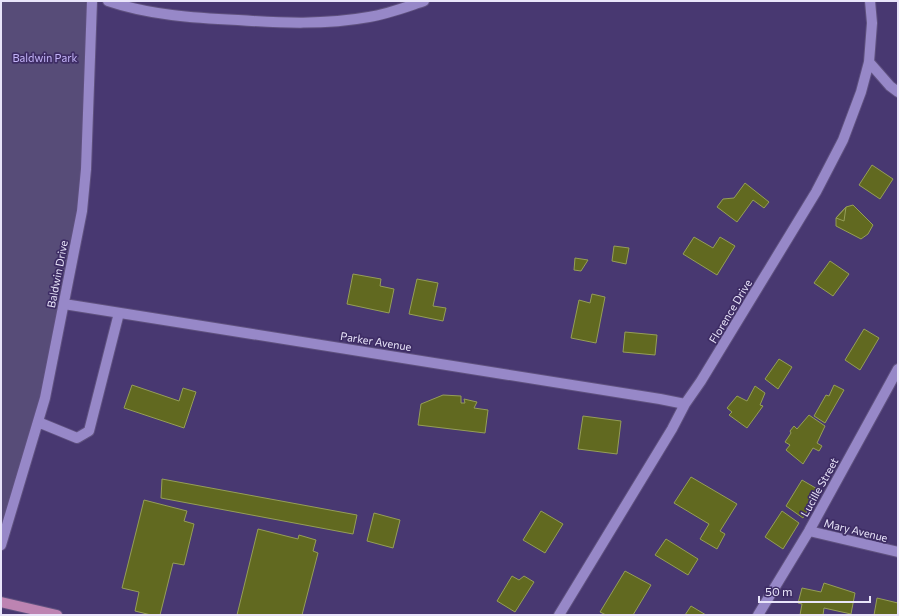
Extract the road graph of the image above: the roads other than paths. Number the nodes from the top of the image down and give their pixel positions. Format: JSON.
{"nodes":[{"id":1,"x":92,"y":1,"type":"edge"},
{"id":2,"x":108,"y":1,"type":"edge"},
{"id":3,"x":424,"y":1,"type":"edge"},
{"id":4,"x":870,"y":1,"type":"edge"},
{"id":5,"x":869,"y":62,"type":"junction"},
{"id":6,"x":898,"y":92,"type":"edge"},
{"id":7,"x":64,"y":304,"type":"junction"},
{"id":8,"x":119,"y":313,"type":"junction"},
{"id":9,"x":898,"y":369,"type":"edge"},
{"id":10,"x":685,"y":404,"type":"junction"},
{"id":11,"x":38,"y":422,"type":"junction"},
{"id":12,"x":809,"y":531,"type":"junction"},
{"id":13,"x":1,"y":545,"type":"edge"},
{"id":14,"x":898,"y":552,"type":"edge"},
{"id":15,"x":1,"y":602,"type":"edge"},
{"id":16,"x":57,"y":615,"type":"edge"},
{"id":17,"x":559,"y":615,"type":"edge"},
{"id":18,"x":758,"y":615,"type":"edge"}],
"edges":[{"from":1,"to":7,"type":"street","name":"Baldwin Drive"},
{"from":2,"to":3,"type":"street"},
{"from":4,"to":5,"type":"street","name":"Florence Drive"},
{"from":5,"to":6,"type":"street"},
{"from":5,"to":10,"type":"street","name":"Florence Drive"},
{"from":7,"to":8,"type":"street","name":"Parker Avenue"},
{"from":7,"to":11,"type":"street","name":"Baldwin Drive"},
{"from":8,"to":10,"type":"street","name":"Parker Avenue"},
{"from":8,"to":11,"type":"street"},
{"from":9,"to":12,"type":"street","name":"Lucille Street"},
{"from":10,"to":17,"type":"street","name":"Florence Drive"},
{"from":11,"to":13,"type":"street","name":"Baldwin Drive"},
{"from":12,"to":14,"type":"street","name":"Mary Avenue"},
{"from":12,"to":18,"type":"street","name":"Lucille Street"},
{"from":15,"to":16,"type":"main road"}]}
